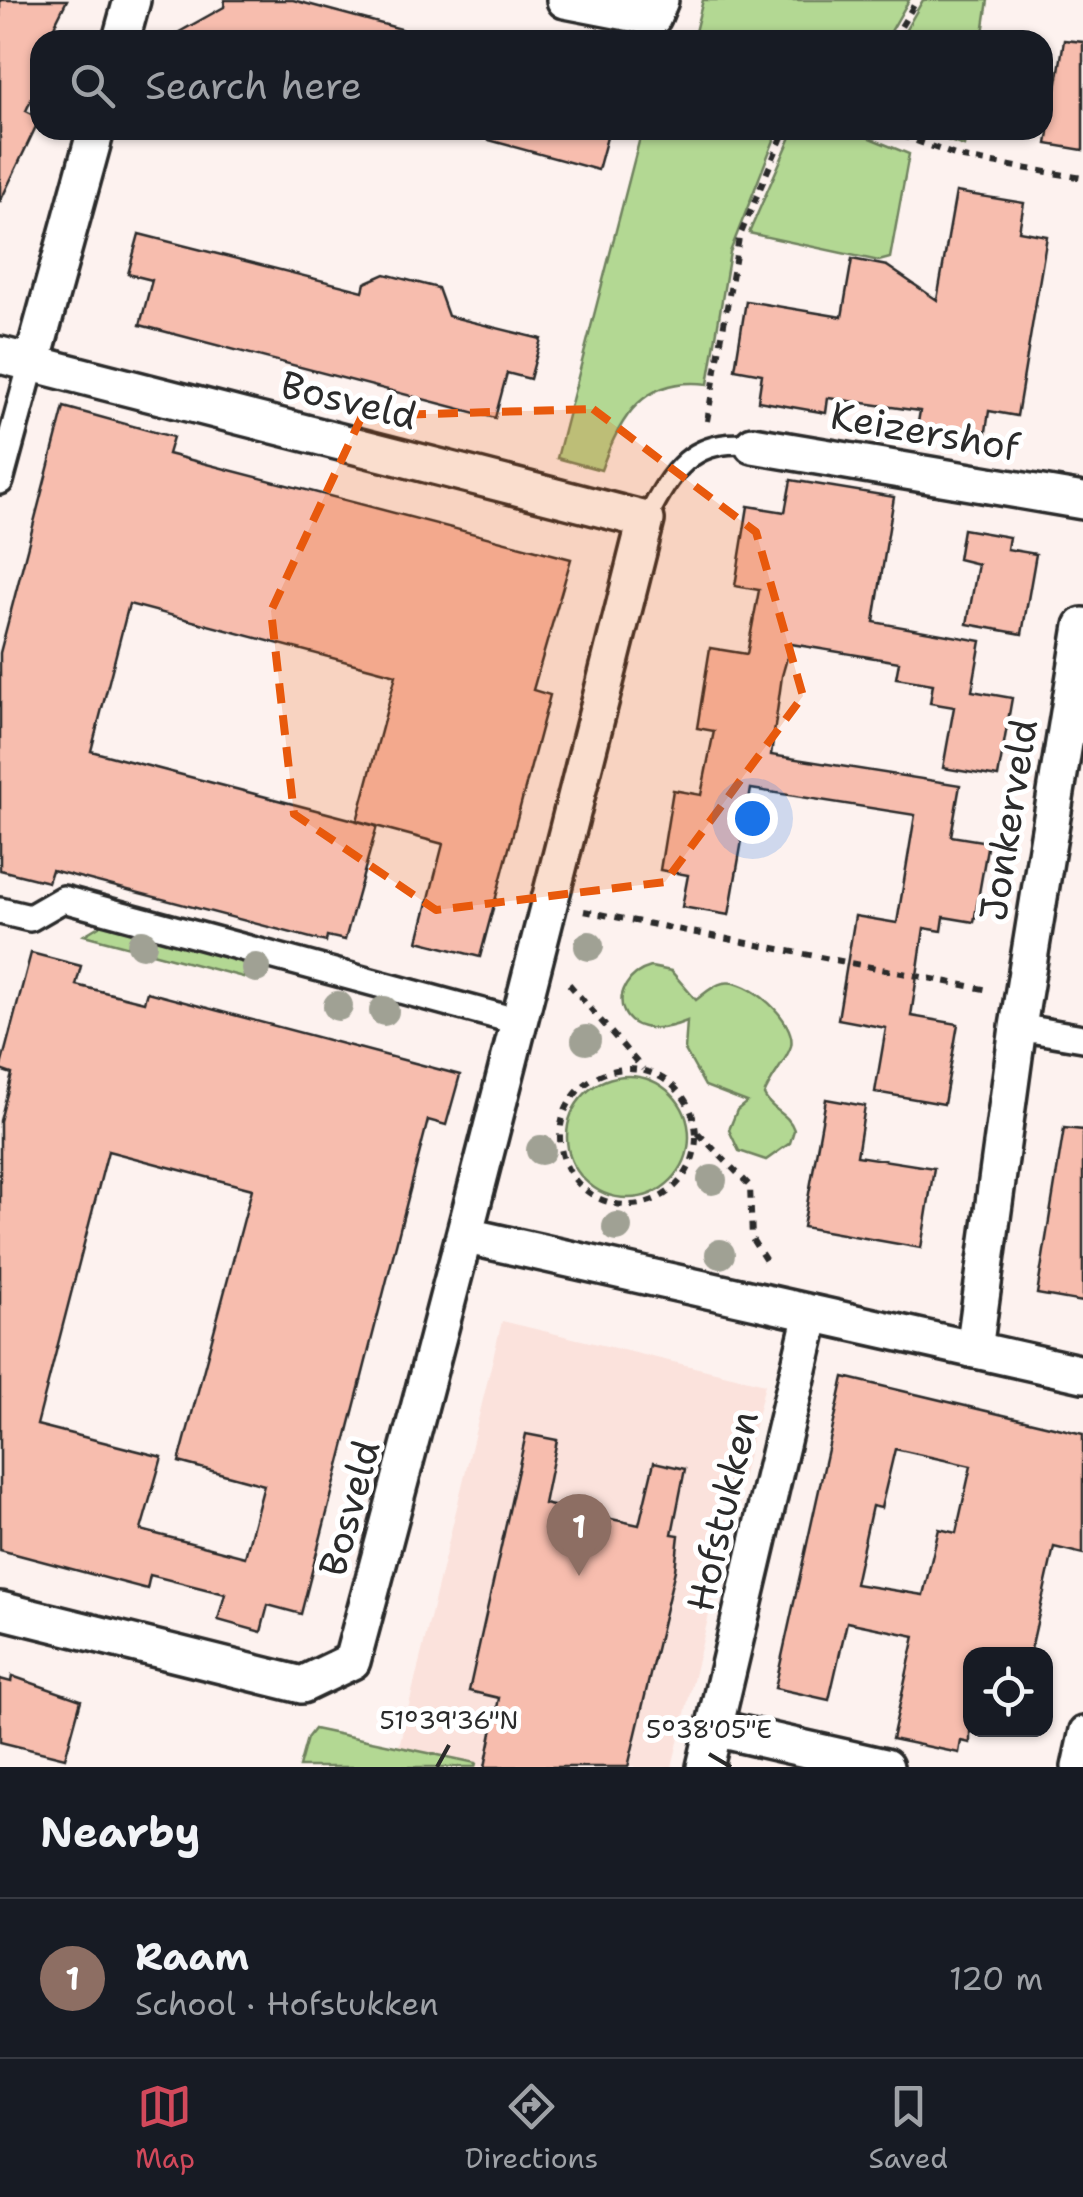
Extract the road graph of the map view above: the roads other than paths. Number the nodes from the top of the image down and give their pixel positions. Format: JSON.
{"nodes":[{"id":1,"x":132,"y":0,"type":"edge"},
{"id":2,"x":565,"y":0,"type":"edge"},
{"id":3,"x":660,"y":0,"type":"edge"},
{"id":4,"x":124,"y":30,"type":"edge"},
{"id":5,"x":93,"y":140,"type":"edge"},
{"id":6,"x":16,"y":359,"type":"edge"},
{"id":7,"x":753,"y":445,"type":"joint"},
{"id":8,"x":0,"y":481,"type":"edge"},
{"id":9,"x":1083,"y":500,"type":"edge"},
{"id":10,"x":646,"y":520,"type":"junction"},
{"id":11,"x":1083,"y":626,"type":"edge"},
{"id":12,"x":0,"y":911,"type":"edge"},
{"id":13,"x":1020,"y":1012,"type":"junction"},
{"id":14,"x":516,"y":1022,"type":"junction"},
{"id":15,"x":1083,"y":1038,"type":"edge"},
{"id":16,"x":467,"y":1236,"type":"junction"},
{"id":17,"x":805,"y":1312,"type":"junction"},
{"id":18,"x":974,"y":1350,"type":"junction"},
{"id":19,"x":1083,"y":1374,"type":"edge"},
{"id":20,"x":0,"y":1610,"type":"edge"},
{"id":21,"x":714,"y":1728,"type":"junction"},
{"id":22,"x":1083,"y":1730,"type":"edge"},
{"id":23,"x":706,"y":1767,"type":"edge"},
{"id":24,"x":885,"y":1767,"type":"edge"},
{"id":25,"x":1075,"y":1767,"type":"edge"}],
"edges":[{"from":1,"to":4,"type":"street"},
{"from":2,"to":3,"type":"street"},
{"from":5,"to":6,"type":"street"},
{"from":6,"to":8,"type":"street"},
{"from":6,"to":10,"type":"street","name":"Bosveld"},
{"from":7,"to":9,"type":"street","name":"Keizershof"},
{"from":7,"to":10,"type":"lane","name":"Bosveld"},
{"from":10,"to":14,"type":"street","name":"Bosveld"},
{"from":11,"to":13,"type":"street","name":"Jonkerveld"},
{"from":12,"to":14,"type":"street"},
{"from":13,"to":15,"type":"street"},
{"from":13,"to":18,"type":"street","name":"Jonkerveld"},
{"from":14,"to":16,"type":"street","name":"Bosveld"},
{"from":16,"to":17,"type":"street"},
{"from":16,"to":20,"type":"street","name":"Bosveld"},
{"from":17,"to":18,"type":"street"},
{"from":17,"to":21,"type":"street","name":"Hofstukken"},
{"from":18,"to":19,"type":"street"},
{"from":21,"to":23,"type":"street","name":"Hofstukken"},
{"from":21,"to":24,"type":"street"},
{"from":22,"to":25,"type":"street"}]}
